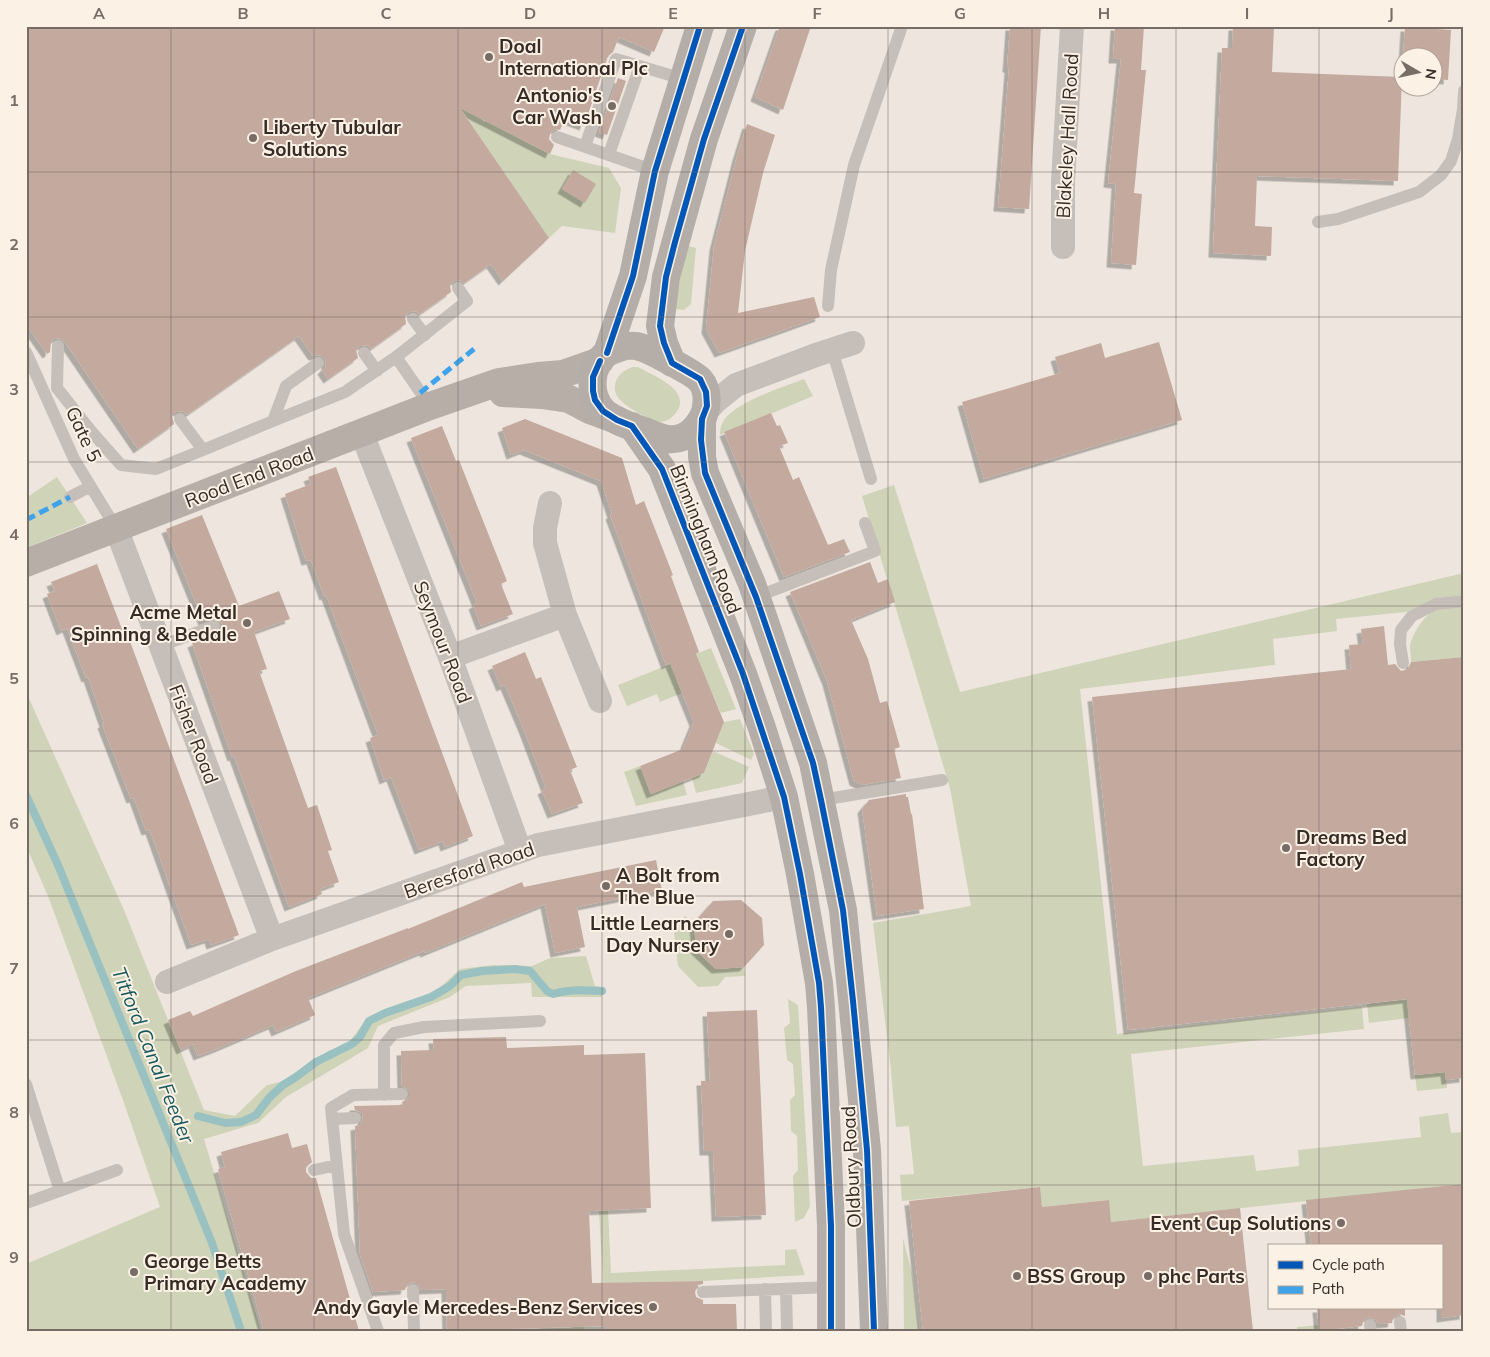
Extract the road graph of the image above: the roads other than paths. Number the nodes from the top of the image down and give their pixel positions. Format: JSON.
{"nodes":[{"id":1,"x":700,"y":26,"type":"edge"},
{"id":2,"x":743,"y":26,"type":"edge"},
{"id":3,"x":902,"y":26,"type":"edge"},
{"id":4,"x":1072,"y":26,"type":"edge"},
{"id":5,"x":640,"y":66,"type":"junction"},
{"id":6,"x":682,"y":79,"type":"junction"},
{"id":7,"x":1464,"y":91,"type":"edge"},
{"id":8,"x":557,"y":137,"type":"dead end"},
{"id":9,"x":584,"y":146,"type":"junction"},
{"id":10,"x":609,"y":154,"type":"junction"},
{"id":11,"x":655,"y":171,"type":"junction"},
{"id":12,"x":1318,"y":222,"type":"dead end"},
{"id":13,"x":1062,"y":247,"type":"dead end"},
{"id":14,"x":458,"y":288,"type":"dead end"},
{"id":15,"x":828,"y":306,"type":"dead end"},
{"id":16,"x":413,"y":319,"type":"dead end"},
{"id":17,"x":425,"y":335,"type":"junction"},
{"id":18,"x":58,"y":346,"type":"dead end"},
{"id":19,"x":842,"y":347,"type":"joint"},
{"id":20,"x":26,"y":350,"type":"edge"},
{"id":21,"x":364,"y":353,"type":"dead end"},
{"id":22,"x":396,"y":358,"type":"junction"},
{"id":23,"x":603,"y":358,"type":"junction"},
{"id":24,"x":318,"y":363,"type":"dead end"},
{"id":25,"x":672,"y":363,"type":"junction"},
{"id":26,"x":377,"y":371,"type":"junction"},
{"id":27,"x":696,"y":377,"type":"junction"},
{"id":28,"x":736,"y":385,"type":"junction"},
{"id":29,"x":57,"y":388,"type":"junction"},
{"id":30,"x":472,"y":393,"type":"junction"},
{"id":31,"x":430,"y":406,"type":"junction"},
{"id":32,"x":703,"y":416,"type":"junction"},
{"id":33,"x":180,"y":419,"type":"dead end"},
{"id":34,"x":273,"y":421,"type":"junction"},
{"id":35,"x":624,"y":423,"type":"junction"},
{"id":36,"x":362,"y":434,"type":"junction"},
{"id":37,"x":203,"y":450,"type":"junction"},
{"id":38,"x":871,"y":479,"type":"dead end"},
{"id":39,"x":90,"y":487,"type":"junction"},
{"id":40,"x":70,"y":497,"type":"dead end"},
{"id":41,"x":550,"y":503,"type":"dead end"},
{"id":42,"x":865,"y":523,"type":"dead end"},
{"id":43,"x":116,"y":528,"type":"junction"},
{"id":44,"x":26,"y":563,"type":"edge"},
{"id":45,"x":756,"y":597,"type":"junction"},
{"id":46,"x":1464,"y":600,"type":"edge"},
{"id":47,"x":566,"y":615,"type":"junction"},
{"id":48,"x":214,"y":626,"type":"dead end"},
{"id":49,"x":161,"y":646,"type":"junction"},
{"id":50,"x":450,"y":657,"type":"junction"},
{"id":51,"x":1403,"y":663,"type":"dead end"},
{"id":52,"x":600,"y":701,"type":"dead end"},
{"id":53,"x":942,"y":780,"type":"dead end"},
{"id":54,"x":784,"y":797,"type":"junction"},
{"id":55,"x":820,"y":800,"type":"junction"},
{"id":56,"x":520,"y":851,"type":"junction"},
{"id":57,"x":272,"y":939,"type":"junction"},
{"id":58,"x":166,"y":982,"type":"dead end"},
{"id":59,"x":853,"y":1001,"type":"joint"},
{"id":60,"x":821,"y":1007,"type":"joint"},
{"id":61,"x":540,"y":1021,"type":"dead end"},
{"id":62,"x":26,"y":1084,"type":"edge"},
{"id":63,"x":402,"y":1094,"type":"dead end"},
{"id":64,"x":384,"y":1095,"type":"junction"},
{"id":65,"x":355,"y":1118,"type":"dead end"},
{"id":66,"x":332,"y":1120,"type":"junction"},
{"id":67,"x":337,"y":1165,"type":"junction"},
{"id":68,"x":117,"y":1170,"type":"dead end"},
{"id":69,"x":314,"y":1170,"type":"dead end"},
{"id":70,"x":60,"y":1191,"type":"junction"},
{"id":71,"x":26,"y":1203,"type":"edge"},
{"id":72,"x":830,"y":1287,"type":"junction"},
{"id":73,"x":786,"y":1288,"type":"junction"},
{"id":74,"x":765,"y":1289,"type":"junction"},
{"id":75,"x":413,"y":1290,"type":"dead end"},
{"id":76,"x":703,"y":1292,"type":"dead end"},
{"id":77,"x":378,"y":1331,"type":"edge"},
{"id":78,"x":414,"y":1331,"type":"edge"},
{"id":79,"x":766,"y":1331,"type":"edge"},
{"id":80,"x":786,"y":1331,"type":"edge"},
{"id":81,"x":831,"y":1331,"type":"edge"},
{"id":82,"x":874,"y":1331,"type":"edge"}],
"edges":[{"from":1,"to":6,"type":"main road","name":"Birmingham Road"},
{"from":2,"to":25,"type":"main road"},
{"from":3,"to":15,"type":"lane"},
{"from":4,"to":13,"type":"street","name":"Blakeley Hall Road"},
{"from":5,"to":6,"type":"lane"},
{"from":5,"to":9,"type":"lane"},
{"from":5,"to":10,"type":"lane"},
{"from":6,"to":11,"type":"main road","name":"Birmingham Road"},
{"from":7,"to":12,"type":"lane"},
{"from":8,"to":9,"type":"lane"},
{"from":9,"to":10,"type":"lane"},
{"from":10,"to":11,"type":"lane"},
{"from":11,"to":23,"type":"main road","name":"Birmingham Road"},
{"from":14,"to":17,"type":"lane"},
{"from":16,"to":17,"type":"lane"},
{"from":17,"to":22,"type":"lane"},
{"from":18,"to":29,"type":"lane"},
{"from":19,"to":28,"type":"street"},
{"from":19,"to":38,"type":"lane"},
{"from":20,"to":29,"type":"lane"},
{"from":20,"to":39,"type":"lane","name":"Gate 5"},
{"from":21,"to":26,"type":"lane"},
{"from":22,"to":26,"type":"lane"},
{"from":22,"to":31,"type":"lane"},
{"from":23,"to":25,"type":"main road"},
{"from":23,"to":30,"type":"street","name":"Rood End Road"},
{"from":23,"to":35,"type":"main road","name":"Birmingham Road"},
{"from":24,"to":34,"type":"lane"},
{"from":25,"to":27,"type":"main road"},
{"from":26,"to":34,"type":"lane"},
{"from":27,"to":28,"type":"street"},
{"from":27,"to":32,"type":"main road","name":"Birmingham Road"},
{"from":28,"to":32,"type":"street"},
{"from":29,"to":37,"type":"lane"},
{"from":30,"to":31,"type":"street","name":"Rood End Road"},
{"from":30,"to":35,"type":"street","name":"Rood End Road"},
{"from":31,"to":36,"type":"street","name":"Rood End Road"},
{"from":32,"to":35,"type":"main road","name":"Birmingham Road"},
{"from":32,"to":45,"type":"main road","name":"Birmingham Road"},
{"from":33,"to":37,"type":"lane"},
{"from":34,"to":37,"type":"lane"},
{"from":35,"to":54,"type":"main road","name":"Birmingham Road"},
{"from":36,"to":43,"type":"street","name":"Rood End Road"},
{"from":36,"to":50,"type":"street","name":"Seymour Road"},
{"from":39,"to":40,"type":"lane"},
{"from":39,"to":43,"type":"lane","name":"Gate 5"},
{"from":41,"to":47,"type":"street"},
{"from":42,"to":45,"type":"lane"},
{"from":43,"to":44,"type":"street","name":"Rood End Road"},
{"from":43,"to":49,"type":"street","name":"Fisher Road"},
{"from":45,"to":55,"type":"main road","name":"Birmingham Road"},
{"from":46,"to":51,"type":"lane"},
{"from":47,"to":50,"type":"street"},
{"from":47,"to":52,"type":"street"},
{"from":48,"to":49,"type":"lane"},
{"from":49,"to":57,"type":"street","name":"Fisher Road"},
{"from":50,"to":56,"type":"street","name":"Seymour Road"},
{"from":53,"to":55,"type":"lane"},
{"from":54,"to":56,"type":"street","name":"Beresford Road"},
{"from":54,"to":60,"type":"main road","name":"Birmingham Road"},
{"from":55,"to":59,"type":"main road","name":"Birmingham Road"},
{"from":56,"to":57,"type":"street","name":"Beresford Road"},
{"from":57,"to":58,"type":"street","name":"Beresford Road"},
{"from":59,"to":82,"type":"main road","name":"Oldbury Road"},
{"from":60,"to":72,"type":"main road","name":"Oldbury Road"},
{"from":61,"to":64,"type":"lane"},
{"from":62,"to":70,"type":"lane"},
{"from":63,"to":64,"type":"lane"},
{"from":64,"to":66,"type":"lane"},
{"from":65,"to":66,"type":"lane"},
{"from":66,"to":67,"type":"lane"},
{"from":67,"to":69,"type":"lane"},
{"from":67,"to":77,"type":"lane"},
{"from":68,"to":70,"type":"lane"},
{"from":70,"to":71,"type":"lane"},
{"from":72,"to":73,"type":"lane"},
{"from":72,"to":81,"type":"main road","name":"Oldbury Road"},
{"from":73,"to":74,"type":"lane"},
{"from":73,"to":80,"type":"lane"},
{"from":74,"to":76,"type":"lane"},
{"from":74,"to":79,"type":"lane"},
{"from":75,"to":78,"type":"lane"}]}
